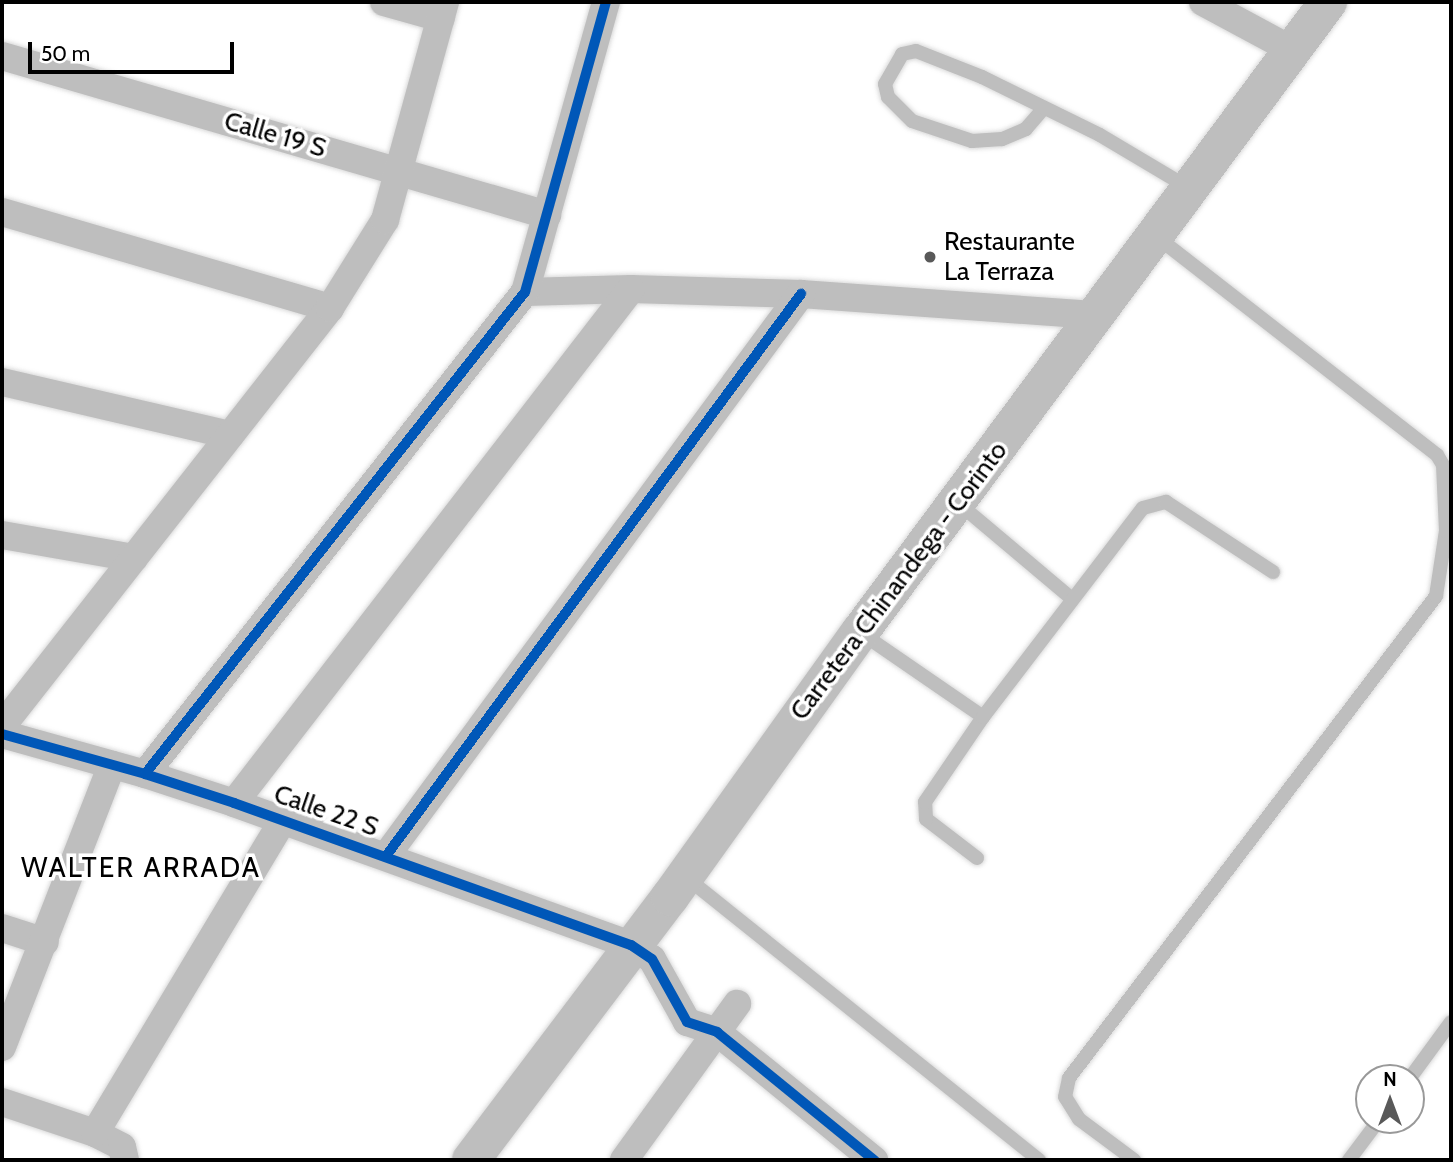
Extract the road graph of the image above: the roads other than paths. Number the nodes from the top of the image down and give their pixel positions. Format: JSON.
{"nodes":[{"id":1,"x":384,"y":2,"type":"edge"},
{"id":2,"x":606,"y":2,"type":"edge"},
{"id":3,"x":1203,"y":2,"type":"edge"},
{"id":4,"x":1328,"y":2,"type":"edge"},
{"id":5,"x":443,"y":10,"type":"edge"},
{"id":6,"x":1292,"y":50,"type":"junction"},
{"id":7,"x":2,"y":56,"type":"edge"},
{"id":8,"x":1044,"y":108,"type":"junction"},
{"id":9,"x":398,"y":171,"type":"junction"},
{"id":10,"x":1190,"y":189,"type":"junction"},
{"id":11,"x":2,"y":212,"type":"edge"},
{"id":12,"x":547,"y":215,"type":"junction"},
{"id":13,"x":1156,"y":236,"type":"junction"},
{"id":14,"x":631,"y":289,"type":"junction"},
{"id":15,"x":525,"y":292,"type":"junction"},
{"id":16,"x":801,"y":294,"type":"junction"},
{"id":17,"x":330,"y":307,"type":"junction"},
{"id":18,"x":1097,"y":315,"type":"junction"},
{"id":19,"x":2,"y":382,"type":"edge"},
{"id":20,"x":230,"y":435,"type":"junction"},
{"id":21,"x":957,"y":502,"type":"junction"},
{"id":22,"x":2,"y":535,"type":"edge"},
{"id":23,"x":134,"y":558,"type":"junction"},
{"id":24,"x":1447,"y":566,"type":"edge"},
{"id":25,"x":1273,"y":572,"type":"dead end"},
{"id":26,"x":1071,"y":598,"type":"junction"},
{"id":27,"x":860,"y":632,"type":"junction"},
{"id":28,"x":983,"y":717,"type":"junction"},
{"id":29,"x":2,"y":726,"type":"edge"},
{"id":30,"x":2,"y":734,"type":"edge"},
{"id":31,"x":112,"y":765,"type":"junction"},
{"id":32,"x":145,"y":774,"type":"junction"},
{"id":33,"x":234,"y":803,"type":"junction"},
{"id":34,"x":283,"y":820,"type":"junction"},
{"id":35,"x":386,"y":856,"type":"junction"},
{"id":36,"x":977,"y":858,"type":"dead end"},
{"id":37,"x":683,"y":875,"type":"junction"},
{"id":38,"x":2,"y":928,"type":"edge"},
{"id":39,"x":44,"y":942,"type":"junction"},
{"id":40,"x":631,"y":944,"type":"junction"},
{"id":41,"x":737,"y":1004,"type":"dead end"},
{"id":42,"x":1451,"y":1022,"type":"edge"},
{"id":43,"x":717,"y":1032,"type":"junction"},
{"id":44,"x":2,"y":1048,"type":"edge"},
{"id":45,"x":1420,"y":1064,"type":"edge"},
{"id":46,"x":2,"y":1102,"type":"edge"},
{"id":47,"x":94,"y":1133,"type":"junction"},
{"id":48,"x":1368,"y":1134,"type":"edge"},
{"id":49,"x":630,"y":1158,"type":"edge"},
{"id":50,"x":125,"y":1160,"type":"edge"},
{"id":51,"x":471,"y":1160,"type":"edge"},
{"id":52,"x":874,"y":1160,"type":"edge"},
{"id":53,"x":1039,"y":1160,"type":"edge"},
{"id":54,"x":1134,"y":1160,"type":"edge"},
{"id":55,"x":1349,"y":1160,"type":"edge"}],
"edges":[{"from":1,"to":5,"type":"street"},
{"from":2,"to":12,"type":"street"},
{"from":3,"to":6,"type":"street"},
{"from":4,"to":6,"type":"highway","name":"Carretera Chinandega - Corinto"},
{"from":5,"to":9,"type":"street"},
{"from":6,"to":10,"type":"highway","name":"Carretera Chinandega - Corinto"},
{"from":7,"to":9,"type":"street","name":"Calle 19 S"},
{"from":8,"to":8,"type":"lane"},
{"from":8,"to":10,"type":"lane"},
{"from":9,"to":12,"type":"street","name":"Calle 19 S"},
{"from":9,"to":17,"type":"street"},
{"from":10,"to":13,"type":"highway","name":"Carretera Chinandega - Corinto"},
{"from":11,"to":17,"type":"street"},
{"from":12,"to":15,"type":"street"},
{"from":13,"to":18,"type":"highway","name":"Carretera Chinandega - Corinto"},
{"from":13,"to":24,"type":"lane"},
{"from":14,"to":15,"type":"street"},
{"from":14,"to":16,"type":"street"},
{"from":14,"to":33,"type":"street"},
{"from":15,"to":32,"type":"street"},
{"from":16,"to":18,"type":"street"},
{"from":16,"to":35,"type":"street"},
{"from":17,"to":20,"type":"street"},
{"from":18,"to":21,"type":"highway","name":"Carretera Chinandega - Corinto"},
{"from":19,"to":20,"type":"street"},
{"from":20,"to":23,"type":"street"},
{"from":21,"to":26,"type":"lane"},
{"from":21,"to":27,"type":"highway","name":"Carretera Chinandega - Corinto"},
{"from":22,"to":23,"type":"street"},
{"from":23,"to":29,"type":"street"},
{"from":24,"to":54,"type":"lane"},
{"from":25,"to":26,"type":"lane"},
{"from":26,"to":28,"type":"lane"},
{"from":27,"to":28,"type":"lane"},
{"from":27,"to":37,"type":"highway","name":"Carretera Chinandega - Corinto"},
{"from":28,"to":36,"type":"lane"},
{"from":30,"to":31,"type":"street","name":"Calle 22 S"},
{"from":31,"to":32,"type":"street","name":"Calle 22 S"},
{"from":31,"to":39,"type":"street"},
{"from":32,"to":33,"type":"street","name":"Calle 22 S"},
{"from":33,"to":34,"type":"street","name":"Calle 22 S"},
{"from":34,"to":35,"type":"street","name":"Calle 22 S"},
{"from":34,"to":47,"type":"street"},
{"from":35,"to":40,"type":"street","name":"Calle 22 S"},
{"from":37,"to":40,"type":"highway","name":"Carretera Chinandega - Corinto"},
{"from":37,"to":53,"type":"lane"},
{"from":38,"to":39,"type":"street"},
{"from":39,"to":44,"type":"street"},
{"from":40,"to":43,"type":"street"},
{"from":40,"to":51,"type":"highway","name":"Carretera Chinandega - Corinto"},
{"from":41,"to":43,"type":"street"},
{"from":42,"to":45,"type":"lane"},
{"from":43,"to":49,"type":"street"},
{"from":43,"to":52,"type":"street"},
{"from":46,"to":47,"type":"street"},
{"from":47,"to":50,"type":"street"},
{"from":48,"to":55,"type":"lane"}]}
